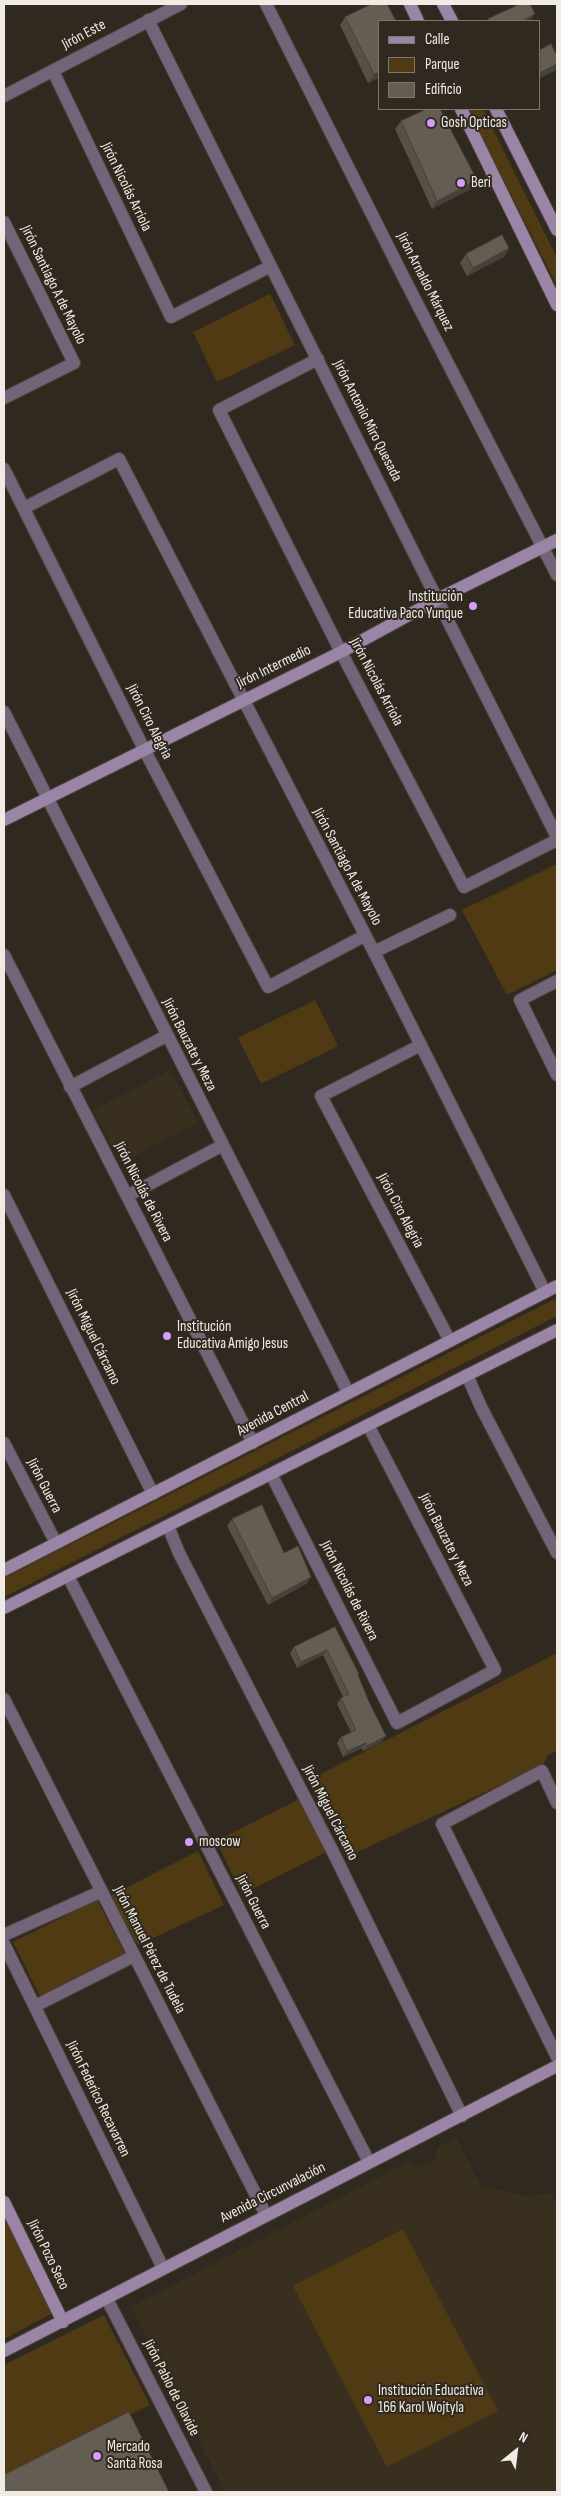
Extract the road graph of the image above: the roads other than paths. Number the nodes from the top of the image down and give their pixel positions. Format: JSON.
{"nodes":[{"id":1,"x":181,"y":4,"type":"edge"},
{"id":2,"x":266,"y":4,"type":"edge"},
{"id":3,"x":410,"y":4,"type":"edge"},
{"id":4,"x":444,"y":4,"type":"edge"},
{"id":5,"x":148,"y":20,"type":"junction"},
{"id":6,"x":418,"y":20,"type":"edge"},
{"id":7,"x":452,"y":20,"type":"edge"},
{"id":8,"x":53,"y":71,"type":"junction"},
{"id":9,"x":4,"y":96,"type":"edge"},
{"id":10,"x":461,"y":110,"type":"edge"},
{"id":11,"x":497,"y":110,"type":"edge"},
{"id":12,"x":4,"y":222,"type":"edge"},
{"id":13,"x":557,"y":230,"type":"edge"},
{"id":14,"x":269,"y":267,"type":"junction"},
{"id":15,"x":557,"y":305,"type":"edge"},
{"id":16,"x":318,"y":359,"type":"junction"},
{"id":17,"x":4,"y":398,"type":"edge"},
{"id":18,"x":4,"y":469,"type":"edge"},
{"id":19,"x":24,"y":508,"type":"junction"},
{"id":20,"x":557,"y":540,"type":"edge"},
{"id":21,"x":544,"y":547,"type":"junction"},
{"id":22,"x":557,"y":574,"type":"edge"},
{"id":23,"x":438,"y":600,"type":"junction"},
{"id":24,"x":342,"y":652,"type":"junction"},
{"id":25,"x":242,"y":700,"type":"junction"},
{"id":26,"x":4,"y":712,"type":"edge"},
{"id":27,"x":144,"y":749,"type":"junction"},
{"id":28,"x":46,"y":799,"type":"junction"},
{"id":29,"x":4,"y":820,"type":"edge"},
{"id":30,"x":557,"y":839,"type":"edge"},
{"id":31,"x":450,"y":915,"type":"dead end"},
{"id":32,"x":364,"y":936,"type":"junction"},
{"id":33,"x":374,"y":952,"type":"junction"},
{"id":34,"x":4,"y":955,"type":"edge"},
{"id":35,"x":557,"y":981,"type":"edge"},
{"id":36,"x":166,"y":1036,"type":"junction"},
{"id":37,"x":421,"y":1046,"type":"junction"},
{"id":38,"x":557,"y":1075,"type":"edge"},
{"id":39,"x":70,"y":1087,"type":"junction"},
{"id":40,"x":223,"y":1145,"type":"junction"},
{"id":41,"x":4,"y":1195,"type":"edge"},
{"id":42,"x":127,"y":1196,"type":"junction"},
{"id":43,"x":557,"y":1286,"type":"edge"},
{"id":44,"x":545,"y":1292,"type":"junction"},
{"id":45,"x":557,"y":1330,"type":"edge"},
{"id":46,"x":450,"y":1341,"type":"junction"},
{"id":47,"x":467,"y":1375,"type":"junction"},
{"id":48,"x":348,"y":1392,"type":"junction"},
{"id":49,"x":368,"y":1425,"type":"junction"},
{"id":50,"x":4,"y":1443,"type":"edge"},
{"id":51,"x":253,"y":1443,"type":"junction"},
{"id":52,"x":271,"y":1474,"type":"junction"},
{"id":53,"x":153,"y":1494,"type":"junction"},
{"id":54,"x":168,"y":1526,"type":"junction"},
{"id":55,"x":56,"y":1543,"type":"junction"},
{"id":56,"x":557,"y":1553,"type":"edge"},
{"id":57,"x":4,"y":1570,"type":"edge"},
{"id":58,"x":68,"y":1576,"type":"junction"},
{"id":59,"x":4,"y":1608,"type":"edge"},
{"id":60,"x":4,"y":1699,"type":"edge"},
{"id":61,"x":397,"y":1723,"type":"joint"},
{"id":62,"x":557,"y":1803,"type":"edge"},
{"id":63,"x":100,"y":1892,"type":"junction"},
{"id":64,"x":4,"y":1935,"type":"edge"},
{"id":65,"x":4,"y":1944,"type":"edge"},
{"id":66,"x":134,"y":1956,"type":"junction"},
{"id":67,"x":35,"y":2006,"type":"junction"},
{"id":68,"x":557,"y":2057,"type":"edge"},
{"id":69,"x":557,"y":2066,"type":"edge"},
{"id":70,"x":462,"y":2116,"type":"junction"},
{"id":71,"x":369,"y":2162,"type":"junction"},
{"id":72,"x":4,"y":2202,"type":"edge"},
{"id":73,"x":266,"y":2215,"type":"junction"},
{"id":74,"x":163,"y":2268,"type":"junction"},
{"id":75,"x":107,"y":2299,"type":"junction"},
{"id":76,"x":63,"y":2322,"type":"junction"},
{"id":77,"x":4,"y":2351,"type":"edge"},
{"id":78,"x":206,"y":2492,"type":"edge"}],
"edges":[{"from":1,"to":5,"type":"street","name":"Jirón Este"},
{"from":2,"to":21,"type":"street","name":"Jirón Arnaldo Márquez"},
{"from":3,"to":6,"type":"main road"},
{"from":4,"to":7,"type":"main road"},
{"from":5,"to":8,"type":"street","name":"Jirón Este"},
{"from":5,"to":14,"type":"street","name":"Jirón Antonio Miro Quesada"},
{"from":8,"to":9,"type":"street","name":"Jirón Este"},
{"from":8,"to":14,"type":"street","name":"Jirón Nicolás Arriola"},
{"from":10,"to":15,"type":"main road"},
{"from":11,"to":13,"type":"main road"},
{"from":12,"to":17,"type":"street","name":"Jirón Santiago A de Mayolo"},
{"from":14,"to":16,"type":"street","name":"Jirón Antonio Miro Quesada"},
{"from":16,"to":23,"type":"street","name":"Jirón Antonio Miro Quesada"},
{"from":16,"to":24,"type":"street","name":"Jirón Nicolás Arriola"},
{"from":18,"to":19,"type":"street","name":"Jirón Ciro Alegria"},
{"from":19,"to":25,"type":"street","name":"Jirón Santiago A de Mayolo"},
{"from":19,"to":27,"type":"street","name":"Jirón Ciro Alegria"},
{"from":20,"to":21,"type":"main road","name":"Jirón Intermedio"},
{"from":21,"to":22,"type":"street","name":"Jirón Arnaldo Márquez"},
{"from":21,"to":23,"type":"main road","name":"Jirón Intermedio"},
{"from":23,"to":24,"type":"main road","name":"Jirón Intermedio"},
{"from":23,"to":30,"type":"street","name":"Jirón Antonio Miro Quesada"},
{"from":24,"to":25,"type":"main road","name":"Jirón Intermedio"},
{"from":24,"to":30,"type":"street","name":"Jirón Nicolás Arriola"},
{"from":25,"to":27,"type":"main road","name":"Jirón Intermedio"},
{"from":25,"to":32,"type":"street","name":"Jirón Santiago A de Mayolo"},
{"from":26,"to":28,"type":"street","name":"Jirón Bauzate y Meza"},
{"from":27,"to":28,"type":"main road","name":"Jirón Intermedio"},
{"from":27,"to":32,"type":"street","name":"Jirón Ciro Alegria"},
{"from":28,"to":29,"type":"main road","name":"Jirón Intermedio"},
{"from":28,"to":36,"type":"street","name":"Jirón Bauzate y Meza"},
{"from":31,"to":33,"type":"street"},
{"from":32,"to":33,"type":"street","name":"Jirón Santiago A de Mayolo"},
{"from":33,"to":37,"type":"street","name":"Jirón Santiago A de Mayolo"},
{"from":34,"to":39,"type":"street","name":"Jirón Nicolás de Rivera"},
{"from":35,"to":38,"type":"street"},
{"from":36,"to":39,"type":"street"},
{"from":36,"to":40,"type":"street","name":"Jirón Bauzate y Meza"},
{"from":37,"to":44,"type":"street","name":"Jirón Santiago A de Mayolo"},
{"from":37,"to":46,"type":"street","name":"Jirón Ciro Alegria"},
{"from":39,"to":42,"type":"street","name":"Jirón Nicolás de Rivera"},
{"from":40,"to":42,"type":"street"},
{"from":40,"to":48,"type":"street","name":"Jirón Bauzate y Meza"},
{"from":41,"to":53,"type":"street","name":"Jirón Miguel Cárcamo"},
{"from":42,"to":51,"type":"street","name":"Jirón Nicolás de Rivera"},
{"from":43,"to":44,"type":"main road","name":"Avenida Central"},
{"from":44,"to":46,"type":"main road","name":"Avenida Central"},
{"from":45,"to":47,"type":"main road"},
{"from":46,"to":48,"type":"main road","name":"Avenida Central"},
{"from":47,"to":49,"type":"main road"},
{"from":47,"to":56,"type":"street"},
{"from":48,"to":51,"type":"main road","name":"Avenida Central"},
{"from":49,"to":52,"type":"main road"},
{"from":49,"to":61,"type":"street","name":"Jirón Bauzate y Meza"},
{"from":50,"to":55,"type":"street","name":"Jirón Guerra"},
{"from":51,"to":53,"type":"main road","name":"Avenida Central"},
{"from":52,"to":54,"type":"main road"},
{"from":52,"to":61,"type":"street","name":"Jirón Nicolás de Rivera"},
{"from":53,"to":55,"type":"main road","name":"Avenida Central"},
{"from":54,"to":58,"type":"main road"},
{"from":54,"to":70,"type":"street","name":"Jirón Miguel Cárcamo"},
{"from":55,"to":57,"type":"main road","name":"Avenida Central"},
{"from":58,"to":59,"type":"main road"},
{"from":58,"to":71,"type":"street","name":"Jirón Guerra"},
{"from":60,"to":63,"type":"street","name":"Jirón Manuel Pérez de Tudela"},
{"from":62,"to":68,"type":"street"},
{"from":63,"to":64,"type":"street"},
{"from":63,"to":66,"type":"street","name":"Jirón Manuel Pérez de Tudela"},
{"from":65,"to":67,"type":"street","name":"Jirón Federico Recavarren"},
{"from":66,"to":67,"type":"street"},
{"from":66,"to":73,"type":"street","name":"Jirón Manuel Pérez de Tudela"},
{"from":67,"to":74,"type":"street","name":"Jirón Federico Recavarren"},
{"from":69,"to":70,"type":"main road","name":"Avenida Circunvalación"},
{"from":70,"to":71,"type":"main road","name":"Avenida Circunvalación"},
{"from":71,"to":73,"type":"main road","name":"Avenida Circunvalación"},
{"from":72,"to":76,"type":"main road","name":"Jirón Pozo Seco"},
{"from":73,"to":74,"type":"main road","name":"Avenida Circunvalación"},
{"from":74,"to":75,"type":"main road","name":"Avenida Circunvalación"},
{"from":75,"to":76,"type":"main road","name":"Avenida Circunvalación"},
{"from":75,"to":78,"type":"street","name":"Jirón Pablo de Olavide"},
{"from":76,"to":77,"type":"main road","name":"Avenida Circunvalación"}]}
